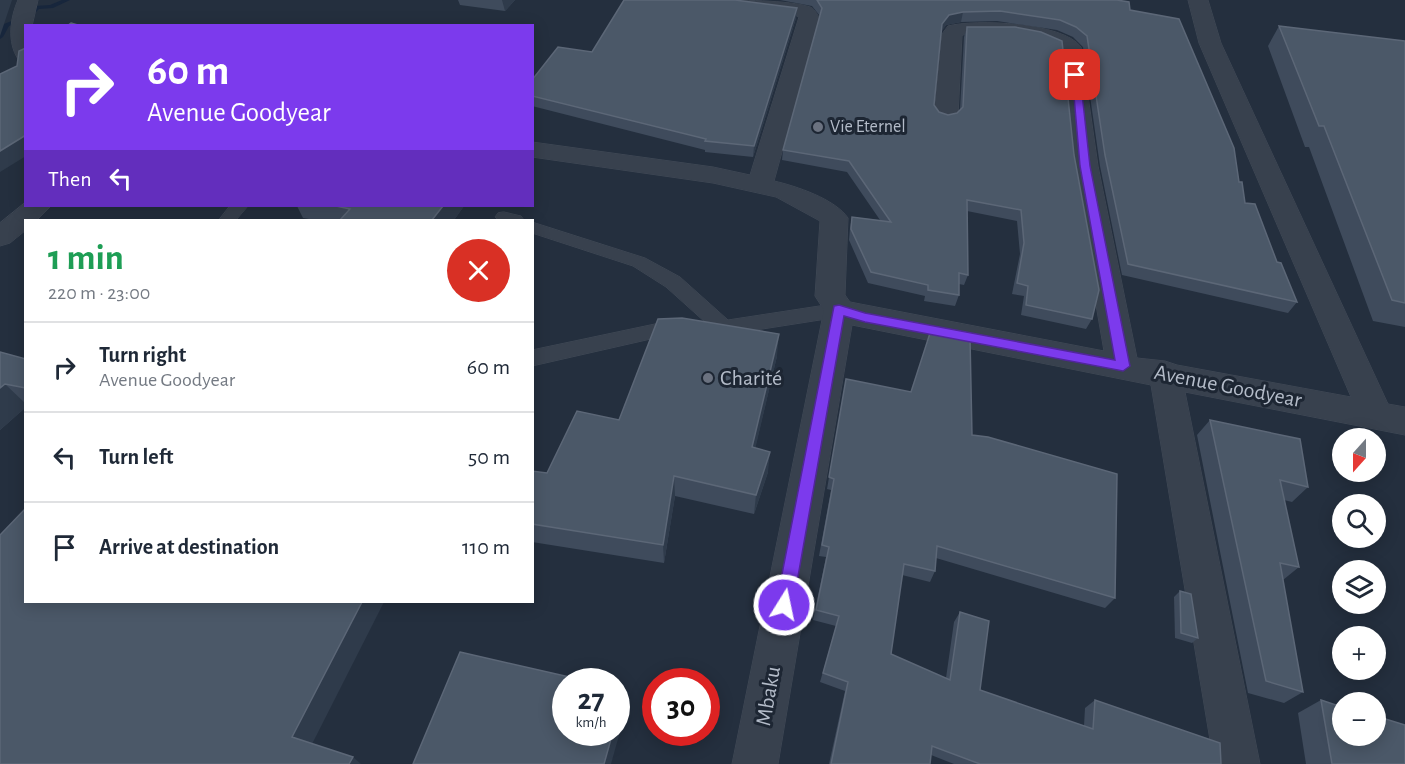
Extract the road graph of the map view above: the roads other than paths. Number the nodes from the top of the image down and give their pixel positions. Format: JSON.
{"nodes":[{"id":1,"x":722,"y":0,"type":"edge"},
{"id":2,"x":1198,"y":0,"type":"edge"},
{"id":3,"x":0,"y":17,"type":"edge"},
{"id":4,"x":17,"y":21,"type":"edge"},
{"id":5,"x":23,"y":66,"type":"edge"},
{"id":6,"x":946,"y":116,"type":"edge"},
{"id":7,"x":534,"y":149,"type":"edge"},
{"id":8,"x":760,"y":186,"type":"junction"},
{"id":9,"x":37,"y":207,"type":"edge"},
{"id":10,"x":238,"y":207,"type":"edge"},
{"id":11,"x":228,"y":219,"type":"edge"},
{"id":12,"x":534,"y":227,"type":"edge"},
{"id":13,"x":0,"y":237,"type":"edge"},
{"id":14,"x":839,"y":310,"type":"junction"},
{"id":15,"x":724,"y":327,"type":"junction"},
{"id":16,"x":534,"y":358,"type":"edge"},
{"id":17,"x":1123,"y":366,"type":"junction"},
{"id":18,"x":1165,"y":373,"type":"junction"},
{"id":19,"x":1390,"y":418,"type":"edge"},
{"id":20,"x":755,"y":764,"type":"edge"},
{"id":21,"x":1237,"y":764,"type":"edge"}],
"edges":[{"from":1,"to":8,"type":"street"},
{"from":2,"to":19,"type":"street"},
{"from":3,"to":4,"type":"street"},
{"from":4,"to":5,"type":"street"},
{"from":6,"to":17,"type":"street"},
{"from":7,"to":8,"type":"street"},
{"from":8,"to":14,"type":"street"},
{"from":9,"to":13,"type":"street"},
{"from":10,"to":11,"type":"lane"},
{"from":12,"to":15,"type":"lane"},
{"from":14,"to":15,"type":"lane"},
{"from":14,"to":17,"type":"street","name":"Avenue Goodyear"},
{"from":14,"to":20,"type":"street","name":"Mbaku"},
{"from":15,"to":16,"type":"lane"},
{"from":17,"to":18,"type":"street","name":"Avenue Goodyear"},
{"from":18,"to":19,"type":"street","name":"Avenue Goodyear"},
{"from":18,"to":21,"type":"street"}]}
